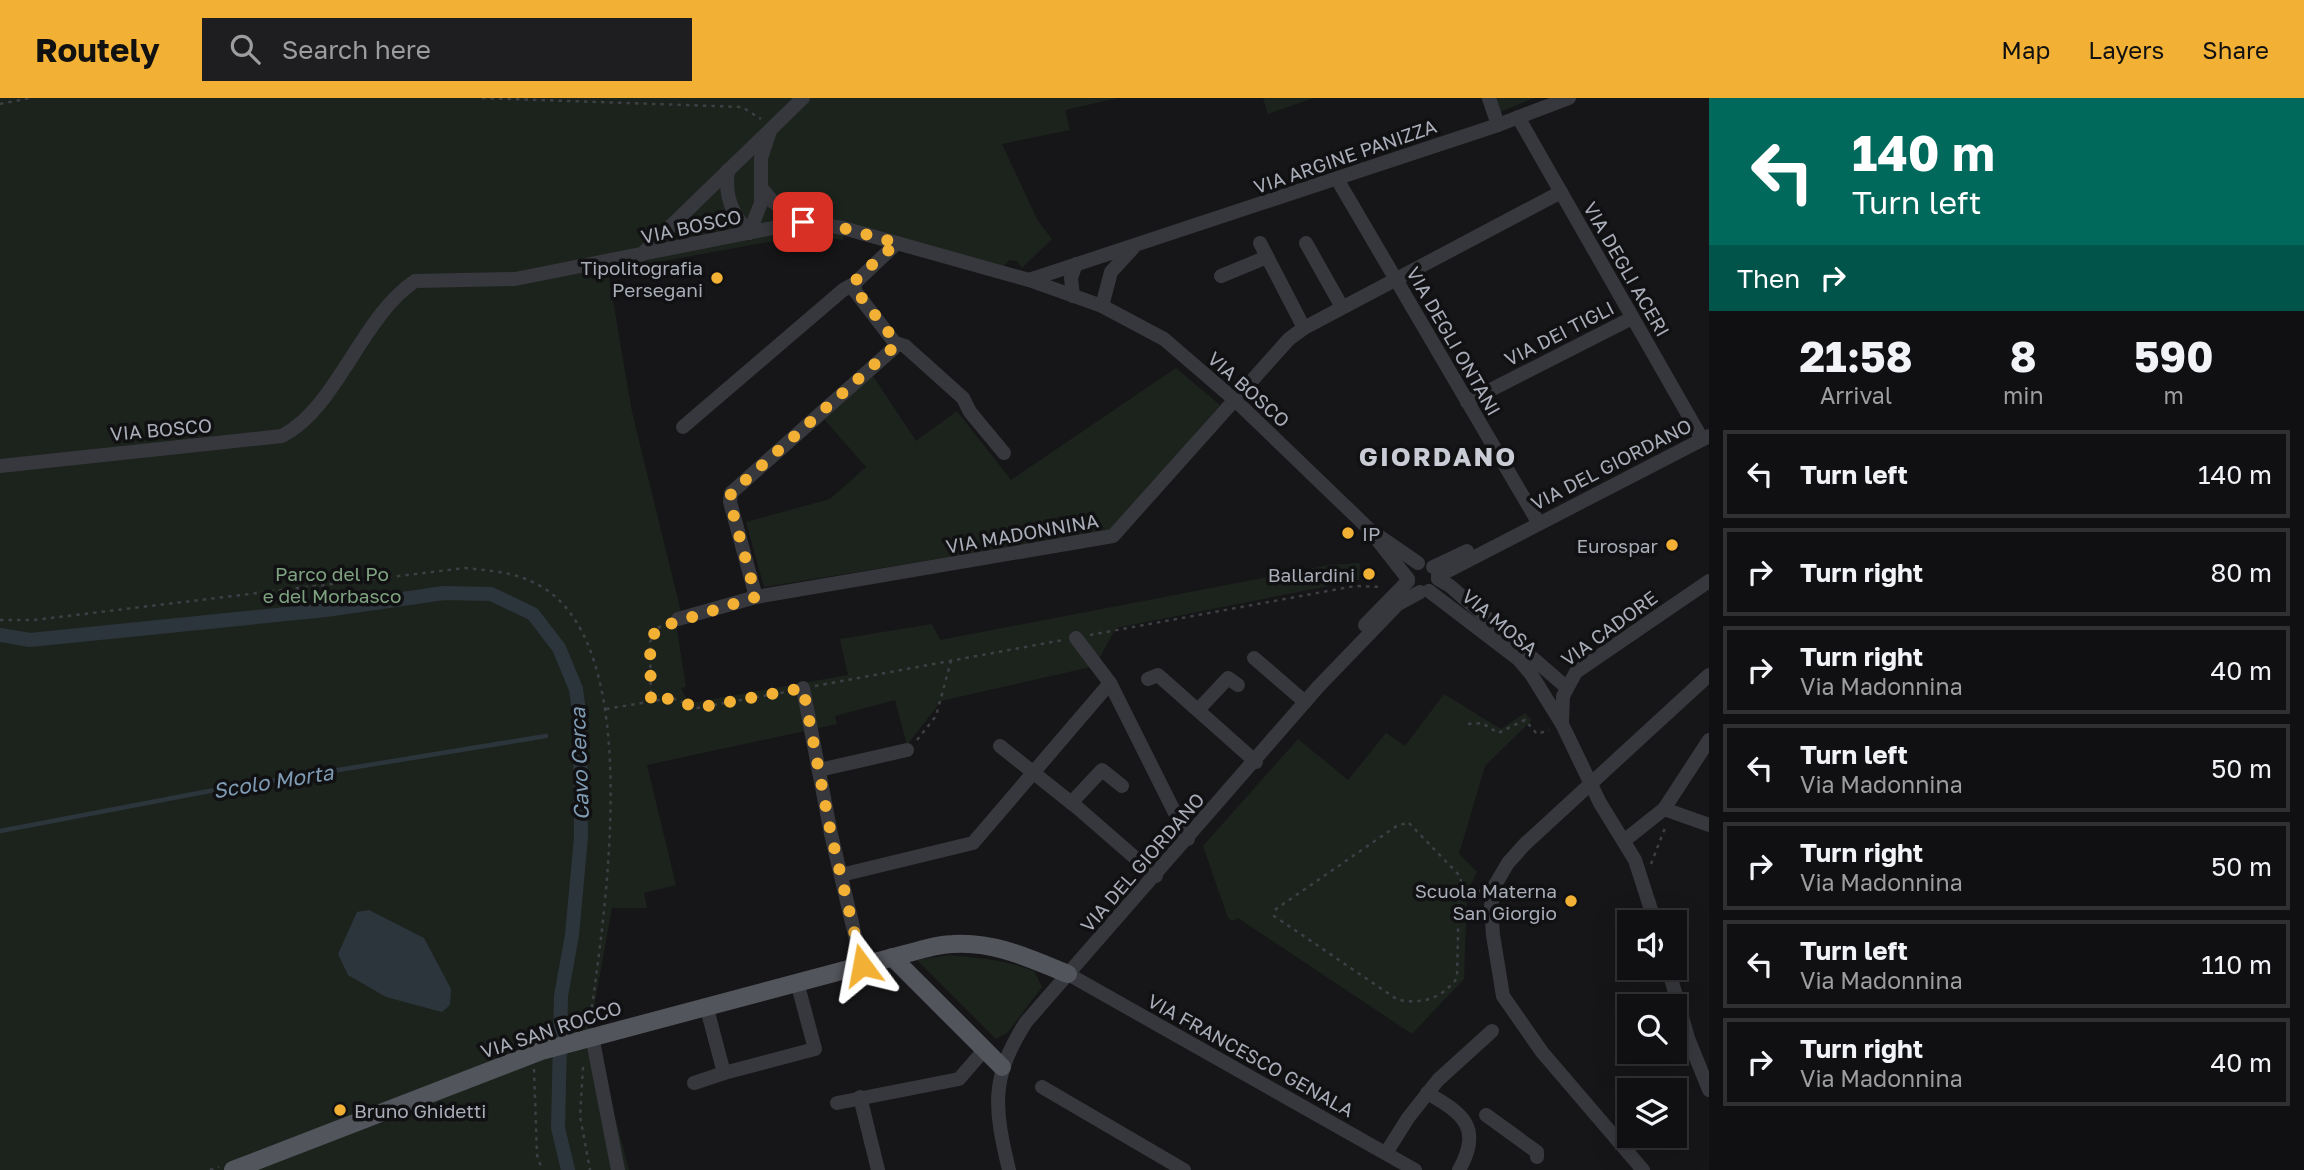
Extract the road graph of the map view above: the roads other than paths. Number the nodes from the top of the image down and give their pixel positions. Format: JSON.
{"nodes":[{"id":1,"x":803,"y":98,"type":"edge"},
{"id":2,"x":1489,"y":98,"type":"edge"},
{"id":3,"x":1569,"y":98,"type":"edge"},
{"id":4,"x":1518,"y":117,"type":"junction"},
{"id":5,"x":1498,"y":125,"type":"junction"},
{"id":6,"x":771,"y":128,"type":"junction"},
{"id":7,"x":728,"y":170,"type":"junction"},
{"id":8,"x":1337,"y":179,"type":"junction"},
{"id":9,"x":763,"y":190,"type":"junction"},
{"id":10,"x":1561,"y":192,"type":"junction"},
{"id":11,"x":803,"y":222,"type":"junction"},
{"id":12,"x":749,"y":233,"type":"junction"},
{"id":13,"x":897,"y":243,"type":"junction"},
{"id":14,"x":1260,"y":243,"type":"dead end"},
{"id":15,"x":1306,"y":243,"type":"dead end"},
{"id":16,"x":1133,"y":248,"type":"junction"},
{"id":17,"x":640,"y":256,"type":"junction"},
{"id":18,"x":1267,"y":257,"type":"junction"},
{"id":19,"x":1076,"y":264,"type":"junction"},
{"id":20,"x":1221,"y":275,"type":"dead end"},
{"id":21,"x":1395,"y":278,"type":"junction"},
{"id":22,"x":1029,"y":280,"type":"junction"},
{"id":23,"x":854,"y":284,"type":"junction"},
{"id":24,"x":1073,"y":296,"type":"junction"},
{"id":25,"x":1102,"y":306,"type":"junction"},
{"id":26,"x":1342,"y":307,"type":"junction"},
{"id":27,"x":1632,"y":318,"type":"junction"},
{"id":28,"x":1304,"y":328,"type":"junction"},
{"id":29,"x":895,"y":343,"type":"junction"},
{"id":30,"x":1236,"y":401,"type":"junction"},
{"id":31,"x":1467,"y":402,"type":"junction"},
{"id":32,"x":683,"y":426,"type":"dead end"},
{"id":33,"x":1706,"y":438,"type":"edge"},
{"id":34,"x":1004,"y":453,"type":"dead end"},
{"id":35,"x":0,"y":466,"type":"edge"},
{"id":36,"x":1534,"y":524,"type":"junction"},
{"id":37,"x":1370,"y":530,"type":"junction"},
{"id":38,"x":1418,"y":564,"type":"junction"},
{"id":39,"x":1408,"y":580,"type":"junction"},
{"id":40,"x":1432,"y":581,"type":"junction"},
{"id":41,"x":1709,"y":581,"type":"edge"},
{"id":42,"x":756,"y":597,"type":"junction"},
{"id":43,"x":678,"y":619,"type":"road end"},
{"id":44,"x":1076,"y":638,"type":"road end"},
{"id":45,"x":1254,"y":658,"type":"dead end"},
{"id":46,"x":1531,"y":674,"type":"junction"},
{"id":47,"x":1709,"y":675,"type":"edge"},
{"id":48,"x":1148,"y":679,"type":"dead end"},
{"id":49,"x":1110,"y":683,"type":"junction"},
{"id":50,"x":1238,"y":685,"type":"dead end"},
{"id":51,"x":1318,"y":687,"type":"junction"},
{"id":52,"x":803,"y":688,"type":"road end"},
{"id":53,"x":1565,"y":690,"type":"junction"},
{"id":54,"x":1305,"y":702,"type":"junction"},
{"id":55,"x":1198,"y":710,"type":"junction"},
{"id":56,"x":1559,"y":726,"type":"junction"},
{"id":57,"x":1709,"y":740,"type":"edge"},
{"id":58,"x":1000,"y":746,"type":"dead end"},
{"id":59,"x":907,"y":750,"type":"road end"},
{"id":60,"x":1256,"y":762,"type":"junction"},
{"id":61,"x":819,"y":770,"type":"junction"},
{"id":62,"x":1033,"y":773,"type":"junction"},
{"id":63,"x":1122,"y":786,"type":"dead end"},
{"id":64,"x":1591,"y":786,"type":"junction"},
{"id":65,"x":1072,"y":803,"type":"junction"},
{"id":66,"x":1668,"y":810,"type":"junction"},
{"id":67,"x":1709,"y":825,"type":"edge"},
{"id":68,"x":1188,"y":839,"type":"junction"},
{"id":69,"x":1625,"y":840,"type":"junction"},
{"id":70,"x":841,"y":876,"type":"junction"},
{"id":71,"x":1156,"y":876,"type":"junction"},
{"id":72,"x":1651,"y":910,"type":"edge"},
{"id":73,"x":892,"y":957,"type":"junction"},
{"id":74,"x":862,"y":965,"type":"junction"},
{"id":75,"x":1068,"y":974,"type":"junction"},
{"id":76,"x":1671,"y":980,"type":"edge"},
{"id":77,"x":797,"y":982,"type":"junction"},
{"id":78,"x":706,"y":1005,"type":"junction"},
{"id":79,"x":1492,"y":1031,"type":"dead end"},
{"id":80,"x":588,"y":1032,"type":"junction"},
{"id":81,"x":985,"y":1049,"type":"junction"},
{"id":82,"x":1002,"y":1067,"type":"junction"},
{"id":83,"x":724,"y":1073,"type":"junction"},
{"id":84,"x":694,"y":1083,"type":"dead end"},
{"id":85,"x":1042,"y":1087,"type":"dead end"},
{"id":86,"x":1709,"y":1090,"type":"edge"},
{"id":87,"x":1427,"y":1093,"type":"junction"},
{"id":88,"x":860,"y":1097,"type":"junction"},
{"id":89,"x":836,"y":1103,"type":"dead end"},
{"id":90,"x":1469,"y":1135,"type":"junction"},
{"id":91,"x":1386,"y":1153,"type":"junction"},
{"id":92,"x":1537,"y":1157,"type":"dead end"},
{"id":93,"x":233,"y":1170,"type":"edge"},
{"id":94,"x":618,"y":1170,"type":"edge"},
{"id":95,"x":878,"y":1170,"type":"edge"},
{"id":96,"x":1009,"y":1170,"type":"edge"},
{"id":97,"x":1184,"y":1170,"type":"edge"},
{"id":98,"x":1415,"y":1170,"type":"edge"},
{"id":99,"x":1459,"y":1170,"type":"edge"},
{"id":100,"x":1643,"y":1170,"type":"edge"}],
"edges":[{"from":1,"to":6,"type":"street"},
{"from":2,"to":5,"type":"street"},
{"from":3,"to":4,"type":"street","name":"VIA ARGINE PANIZZA"},
{"from":4,"to":5,"type":"street","name":"VIA ARGINE PANIZZA"},
{"from":4,"to":10,"type":"street","name":"VIA DEGLI ACERI"},
{"from":5,"to":8,"type":"street","name":"VIA ARGINE PANIZZA"},
{"from":6,"to":7,"type":"street"},
{"from":6,"to":9,"type":"street"},
{"from":7,"to":12,"type":"street"},
{"from":7,"to":17,"type":"street"},
{"from":8,"to":16,"type":"street","name":"VIA ARGINE PANIZZA"},
{"from":8,"to":21,"type":"street","name":"VIA DEGLI ONTANI"},
{"from":9,"to":11,"type":"street"},
{"from":9,"to":12,"type":"street"},
{"from":10,"to":21,"type":"street","name":"VIA MADONNINA"},
{"from":10,"to":27,"type":"street","name":"VIA DEGLI ACERI"},
{"from":11,"to":12,"type":"street","name":"VIA BOSCO"},
{"from":11,"to":13,"type":"street","name":"VIA BOSCO"},
{"from":12,"to":17,"type":"street","name":"VIA BOSCO"},
{"from":13,"to":22,"type":"street","name":"VIA BOSCO"},
{"from":13,"to":23,"type":"street"},
{"from":14,"to":18,"type":"street"},
{"from":15,"to":26,"type":"street"},
{"from":16,"to":19,"type":"street","name":"VIA ARGINE PANIZZA"},
{"from":16,"to":25,"type":"street"},
{"from":17,"to":35,"type":"street","name":"VIA BOSCO"},
{"from":18,"to":20,"type":"street"},
{"from":18,"to":28,"type":"street"},
{"from":19,"to":22,"type":"street","name":"VIA ARGINE PANIZZA"},
{"from":19,"to":24,"type":"street"},
{"from":21,"to":26,"type":"street","name":"VIA MADONNINA"},
{"from":21,"to":31,"type":"street","name":"VIA DEGLI ONTANI"},
{"from":22,"to":24,"type":"street","name":"VIA BOSCO"},
{"from":23,"to":29,"type":"street"},
{"from":23,"to":32,"type":"street"},
{"from":24,"to":25,"type":"street","name":"VIA BOSCO"},
{"from":25,"to":30,"type":"street","name":"VIA BOSCO"},
{"from":26,"to":28,"type":"street","name":"VIA MADONNINA"},
{"from":27,"to":31,"type":"street","name":"VIA DEI TIGLI"},
{"from":27,"to":33,"type":"street","name":"VIA DEGLI ACERI"},
{"from":28,"to":30,"type":"street","name":"VIA MADONNINA"},
{"from":29,"to":34,"type":"street"},
{"from":29,"to":42,"type":"street"},
{"from":30,"to":37,"type":"street","name":"VIA BOSCO"},
{"from":30,"to":42,"type":"street","name":"VIA MADONNINA"},
{"from":31,"to":36,"type":"street","name":"VIA DEGLI ONTANI"},
{"from":33,"to":36,"type":"street","name":"VIA DEL GIORDANO"},
{"from":36,"to":40,"type":"street","name":"VIA DEL GIORDANO"},
{"from":37,"to":38,"type":"street","name":"VIA BOSCO"},
{"from":37,"to":39,"type":"street","name":"VIA BOSCO"},
{"from":38,"to":39,"type":"street","name":"VIA DEL GIORDANO"},
{"from":38,"to":40,"type":"street"},
{"from":39,"to":40,"type":"street"},
{"from":39,"to":51,"type":"street","name":"VIA DEL GIORDANO"},
{"from":40,"to":46,"type":"street","name":"VIA MOSA"},
{"from":40,"to":51,"type":"street","name":"VIA DEL GIORDANO"},
{"from":40,"to":53,"type":"street"},
{"from":41,"to":53,"type":"street","name":"VIA CADORE"},
{"from":42,"to":43,"type":"street","name":"VIA MADONNINA"},
{"from":44,"to":49,"type":"street"},
{"from":45,"to":54,"type":"street"},
{"from":46,"to":53,"type":"street"},
{"from":46,"to":56,"type":"street","name":"VIA MOSA"},
{"from":47,"to":64,"type":"street"},
{"from":48,"to":55,"type":"street"},
{"from":49,"to":62,"type":"street"},
{"from":49,"to":68,"type":"street"},
{"from":50,"to":55,"type":"street"},
{"from":51,"to":54,"type":"street","name":"VIA DEL GIORDANO"},
{"from":52,"to":61,"type":"street"},
{"from":53,"to":56,"type":"street","name":"VIA CADORE"},
{"from":54,"to":60,"type":"street","name":"VIA DEL GIORDANO"},
{"from":55,"to":60,"type":"street"},
{"from":56,"to":64,"type":"street","name":"VIA MOSA"},
{"from":57,"to":66,"type":"street"},
{"from":58,"to":62,"type":"street"},
{"from":59,"to":61,"type":"street"},
{"from":60,"to":68,"type":"street","name":"VIA DEL GIORDANO"},
{"from":61,"to":70,"type":"street"},
{"from":62,"to":65,"type":"street"},
{"from":62,"to":70,"type":"street"},
{"from":63,"to":65,"type":"street"},
{"from":64,"to":69,"type":"street","name":"VIA MOSA"},
{"from":64,"to":100,"type":"street"},
{"from":65,"to":71,"type":"street"},
{"from":66,"to":67,"type":"street"},
{"from":66,"to":69,"type":"street"},
{"from":68,"to":71,"type":"street","name":"VIA DEL GIORDANO"},
{"from":69,"to":72,"type":"street","name":"VIA MOSA"},
{"from":70,"to":74,"type":"street"},
{"from":71,"to":75,"type":"street","name":"VIA DEL GIORDANO"},
{"from":73,"to":74,"type":"main road","name":"VIA SAN ROCCO"},
{"from":73,"to":75,"type":"main road","name":"VIA SAN ROCCO"},
{"from":73,"to":81,"type":"main road"},
{"from":74,"to":77,"type":"main road","name":"VIA SAN ROCCO"},
{"from":75,"to":82,"type":"street","name":"VIA DEL GIORDANO"},
{"from":75,"to":91,"type":"street","name":"VIA FRANCESCO GENALA"},
{"from":76,"to":86,"type":"street"},
{"from":77,"to":78,"type":"main road","name":"VIA SAN ROCCO"},
{"from":77,"to":83,"type":"street"},
{"from":78,"to":80,"type":"main road","name":"VIA SAN ROCCO"},
{"from":78,"to":83,"type":"street"},
{"from":79,"to":87,"type":"street"},
{"from":80,"to":93,"type":"main road","name":"VIA SAN ROCCO"},
{"from":80,"to":94,"type":"street"},
{"from":81,"to":82,"type":"main road"},
{"from":81,"to":88,"type":"street"},
{"from":82,"to":96,"type":"street"},
{"from":83,"to":84,"type":"street"},
{"from":85,"to":97,"type":"street"},
{"from":87,"to":90,"type":"street"},
{"from":87,"to":91,"type":"street"},
{"from":88,"to":89,"type":"street"},
{"from":88,"to":95,"type":"street"},
{"from":90,"to":92,"type":"street"},
{"from":90,"to":99,"type":"street"},
{"from":91,"to":98,"type":"street","name":"VIA FRANCESCO GENALA"}]}
